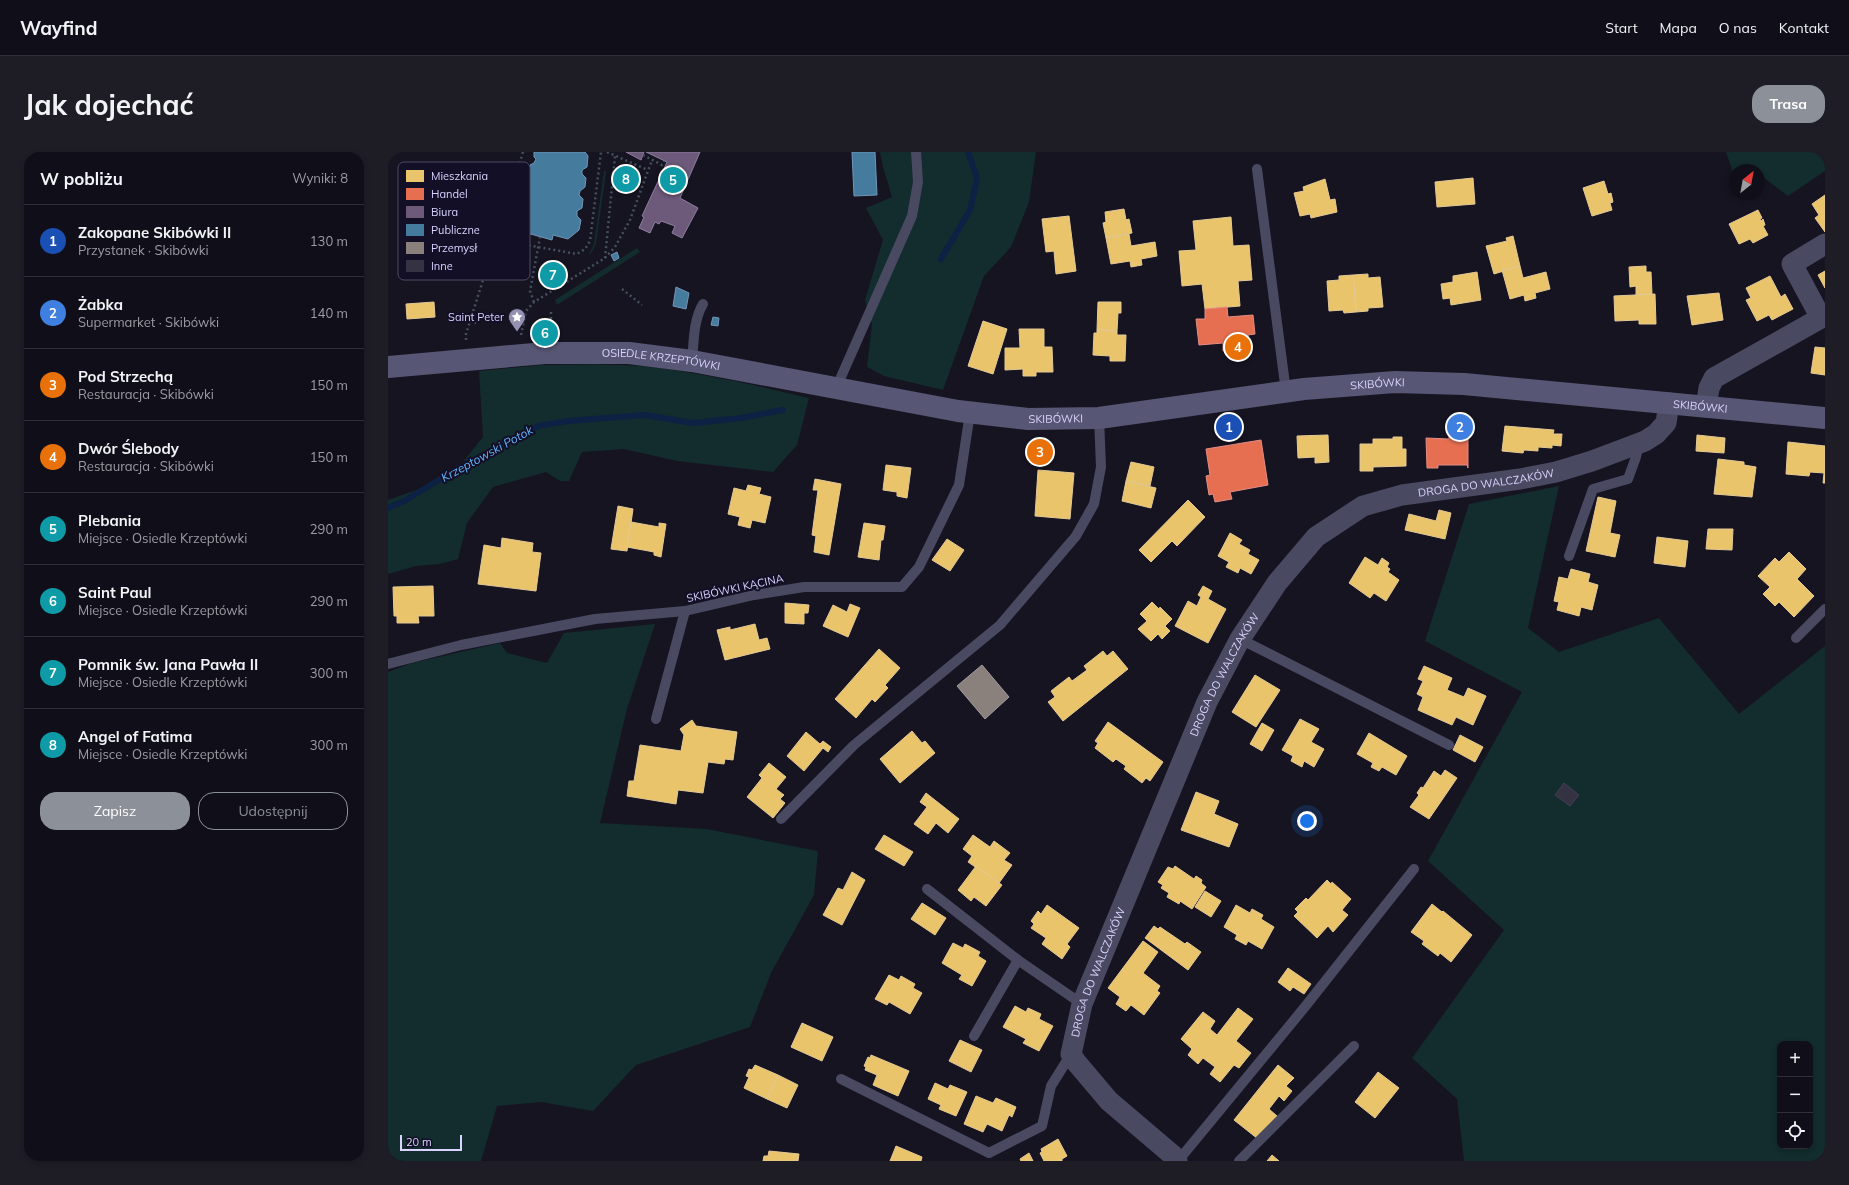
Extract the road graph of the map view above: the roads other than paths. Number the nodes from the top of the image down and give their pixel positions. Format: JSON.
{"nodes":[{"id":1,"x":916,"y":152,"type":"edge"},
{"id":2,"x":1257,"y":169,"type":"dead end"},
{"id":3,"x":1825,"y":244,"type":"edge"},
{"id":4,"x":703,"y":304,"type":"dead end"},
{"id":5,"x":692,"y":361,"type":"junction"},
{"id":6,"x":388,"y":367,"type":"edge"},
{"id":7,"x":838,"y":389,"type":"junction"},
{"id":8,"x":1286,"y":392,"type":"junction"},
{"id":9,"x":1669,"y":403,"type":"junction"},
{"id":10,"x":931,"y":406,"type":"joint"},
{"id":11,"x":1706,"y":406,"type":"junction"},
{"id":12,"x":970,"y":413,"type":"junction"},
{"id":13,"x":1099,"y":418,"type":"junction"},
{"id":14,"x":1825,"y":418,"type":"edge"},
{"id":15,"x":1639,"y":443,"type":"junction"},
{"id":16,"x":1569,"y":556,"type":"dead end"},
{"id":17,"x":1825,"y":609,"type":"edge"},
{"id":18,"x":685,"y":611,"type":"junction"},
{"id":19,"x":1796,"y":638,"type":"dead end"},
{"id":20,"x":1240,"y":639,"type":"junction"},
{"id":21,"x":388,"y":664,"type":"edge"},
{"id":22,"x":656,"y":719,"type":"dead end"},
{"id":23,"x":1449,"y":745,"type":"dead end"},
{"id":24,"x":781,"y":819,"type":"dead end"},
{"id":25,"x":1414,"y":869,"type":"dead end"},
{"id":26,"x":927,"y":889,"type":"dead end"},
{"id":27,"x":1018,"y":960,"type":"junction"},
{"id":28,"x":1082,"y":1004,"type":"junction"},
{"id":29,"x":974,"y":1036,"type":"dead end"},
{"id":30,"x":1354,"y":1046,"type":"dead end"},
{"id":31,"x":1071,"y":1054,"type":"junction"},
{"id":32,"x":842,"y":1079,"type":"dead end"},
{"id":33,"x":1177,"y":1161,"type":"edge"},
{"id":34,"x":1239,"y":1161,"type":"edge"}],
"edges":[{"from":1,"to":7,"type":"lane"},
{"from":2,"to":8,"type":"lane"},
{"from":3,"to":11,"type":"street"},
{"from":4,"to":5,"type":"lane"},
{"from":5,"to":6,"type":"main road","name":"OSIEDLE KRZEPTÓWKI"},
{"from":5,"to":7,"type":"main road","name":"OSIEDLE KRZEPTÓWKI"},
{"from":7,"to":10,"type":"main road","name":"OSIEDLE KRZEPTÓWKI"},
{"from":8,"to":9,"type":"main road","name":"SKIBÓWKI"},
{"from":8,"to":13,"type":"main road","name":"SKIBÓWKI"},
{"from":9,"to":11,"type":"main road","name":"SKIBÓWKI"},
{"from":9,"to":15,"type":"street","name":"DROGA DO WALCZAKÓW"},
{"from":10,"to":12,"type":"main road","name":"SKIBÓWKI"},
{"from":11,"to":14,"type":"main road","name":"SKIBÓWKI"},
{"from":12,"to":13,"type":"main road","name":"SKIBÓWKI"},
{"from":12,"to":18,"type":"lane","name":"SKIBÓWKI KĄCINA"},
{"from":13,"to":24,"type":"lane"},
{"from":15,"to":16,"type":"lane"},
{"from":15,"to":20,"type":"street","name":"DROGA DO WALCZAKÓW"},
{"from":17,"to":19,"type":"lane"},
{"from":18,"to":21,"type":"lane","name":"SKIBÓWKI KĄCINA"},
{"from":18,"to":22,"type":"lane"},
{"from":20,"to":23,"type":"lane"},
{"from":20,"to":28,"type":"street","name":"DROGA DO WALCZAKÓW"},
{"from":25,"to":33,"type":"lane"},
{"from":26,"to":27,"type":"lane"},
{"from":27,"to":28,"type":"lane"},
{"from":27,"to":29,"type":"lane"},
{"from":28,"to":31,"type":"street","name":"DROGA DO WALCZAKÓW"},
{"from":30,"to":34,"type":"lane"},
{"from":31,"to":32,"type":"lane"},
{"from":31,"to":33,"type":"street"}]}
